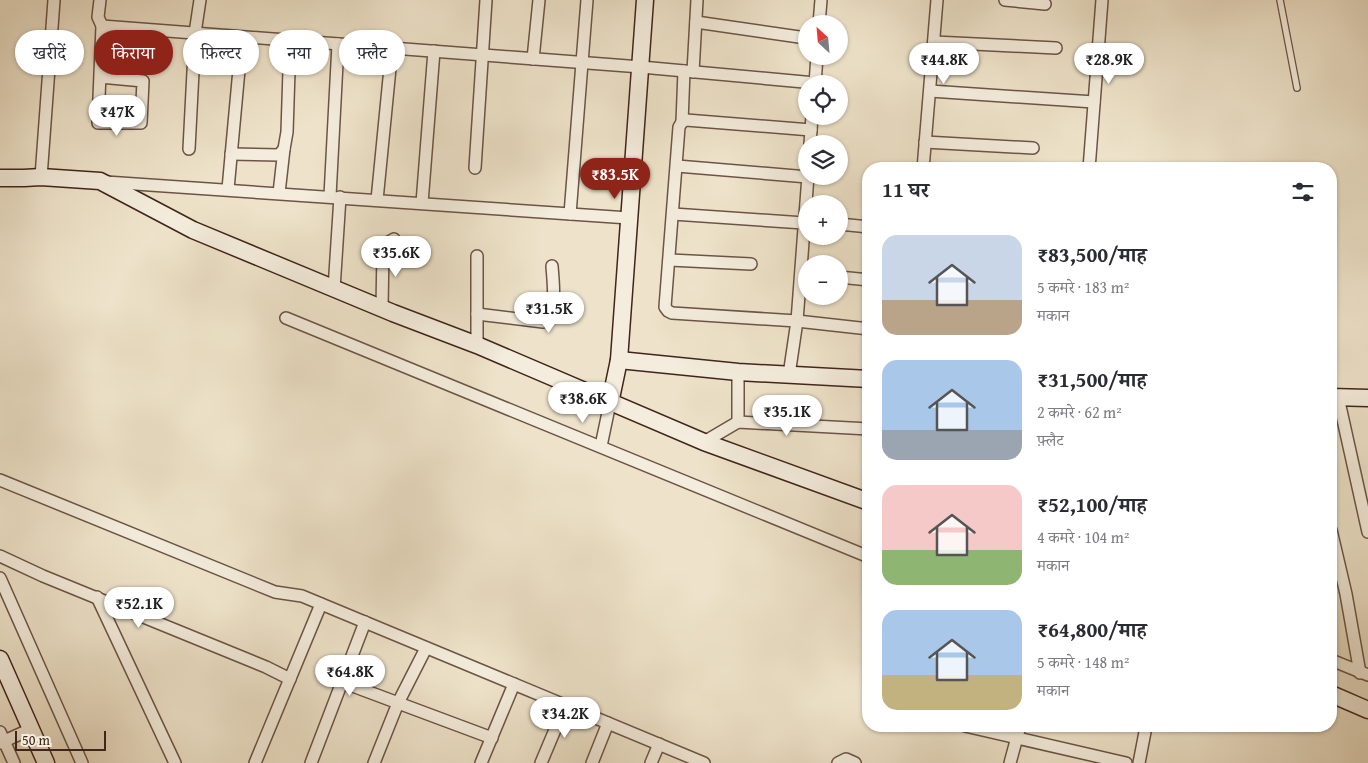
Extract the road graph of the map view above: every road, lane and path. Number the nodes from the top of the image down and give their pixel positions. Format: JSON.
{"nodes":[{"id":1,"x":54,"y":0,"type":"edge"},
{"id":2,"x":100,"y":0,"type":"edge"},
{"id":3,"x":200,"y":0,"type":"edge"},
{"id":4,"x":486,"y":0,"type":"edge"},
{"id":5,"x":539,"y":0,"type":"edge"},
{"id":6,"x":587,"y":0,"type":"edge"},
{"id":7,"x":645,"y":0,"type":"edge"},
{"id":8,"x":697,"y":0,"type":"edge"},
{"id":9,"x":821,"y":0,"type":"edge"},
{"id":10,"x":937,"y":0,"type":"edge"},
{"id":11,"x":1005,"y":0,"type":"edge"},
{"id":12,"x":1102,"y":0,"type":"edge"},
{"id":13,"x":1280,"y":0,"type":"edge"},
{"id":14,"x":1044,"y":4,"type":"dead end"},
{"id":15,"x":820,"y":15,"type":"edge"},
{"id":16,"x":696,"y":22,"type":"junction"},
{"id":17,"x":102,"y":26,"type":"junction"},
{"id":18,"x":196,"y":30,"type":"edge"},
{"id":19,"x":183,"y":32,"type":"edge"},
{"id":20,"x":798,"y":37,"type":"edge"},
{"id":21,"x":934,"y":42,"type":"junction"},
{"id":22,"x":329,"y":43,"type":"edge"},
{"id":23,"x":338,"y":44,"type":"joint"},
{"id":24,"x":1056,"y":48,"type":"dead end"},
{"id":25,"x":405,"y":49,"type":"edge"},
{"id":26,"x":434,"y":52,"type":"junction"},
{"id":27,"x":482,"y":55,"type":"junction"},
{"id":28,"x":533,"y":59,"type":"junction"},
{"id":29,"x":582,"y":63,"type":"junction"},
{"id":30,"x":640,"y":67,"type":"junction"},
{"id":31,"x":688,"y":71,"type":"junction"},
{"id":32,"x":193,"y":75,"type":"edge"},
{"id":33,"x":238,"y":75,"type":"edge"},
{"id":34,"x":289,"y":75,"type":"edge"},
{"id":35,"x":389,"y":75,"type":"edge"},
{"id":36,"x":100,"y":77,"type":"junction"},
{"id":37,"x":798,"y":81,"type":"edge"},
{"id":38,"x":1297,"y":88,"type":"dead end"},
{"id":39,"x":930,"y":91,"type":"junction"},
{"id":40,"x":1094,"y":102,"type":"junction"},
{"id":41,"x":682,"y":122,"type":"junction"},
{"id":42,"x":811,"y":125,"type":"edge"},
{"id":43,"x":811,"y":130,"type":"junction"},
{"id":44,"x":811,"y":135,"type":"edge"},
{"id":45,"x":925,"y":142,"type":"junction"},
{"id":46,"x":1034,"y":148,"type":"dead end"},
{"id":47,"x":189,"y":149,"type":"dead end"},
{"id":48,"x":284,"y":149,"type":"junction"},
{"id":49,"x":231,"y":154,"type":"junction"},
{"id":50,"x":924,"y":162,"type":"edge"},
{"id":51,"x":1090,"y":162,"type":"edge"},
{"id":52,"x":677,"y":166,"type":"junction"},
{"id":53,"x":474,"y":168,"type":"dead end"},
{"id":54,"x":798,"y":176,"type":"edge"},
{"id":55,"x":41,"y":177,"type":"junction"},
{"id":56,"x":5,"y":180,"type":"edge"},
{"id":57,"x":100,"y":181,"type":"junction"},
{"id":58,"x":228,"y":189,"type":"junction"},
{"id":59,"x":279,"y":193,"type":"junction"},
{"id":60,"x":335,"y":197,"type":"junction"},
{"id":61,"x":377,"y":200,"type":"junction"},
{"id":62,"x":422,"y":203,"type":"junction"},
{"id":63,"x":570,"y":214,"type":"junction"},
{"id":64,"x":673,"y":214,"type":"junction"},
{"id":65,"x":629,"y":218,"type":"junction"},
{"id":66,"x":798,"y":221,"type":"edge"},
{"id":67,"x":848,"y":225,"type":"edge"},
{"id":68,"x":862,"y":226,"type":"edge"},
{"id":69,"x":394,"y":239,"type":"dead end"},
{"id":70,"x":477,"y":256,"type":"dead end"},
{"id":71,"x":670,"y":260,"type":"junction"},
{"id":72,"x":751,"y":264,"type":"dead end"},
{"id":73,"x":552,"y":266,"type":"dead end"},
{"id":74,"x":848,"y":278,"type":"edge"},
{"id":75,"x":862,"y":279,"type":"edge"},
{"id":76,"x":334,"y":288,"type":"junction"},
{"id":77,"x":799,"y":305,"type":"edge"},
{"id":78,"x":382,"y":308,"type":"junction"},
{"id":79,"x":477,"y":314,"type":"junction"},
{"id":80,"x":286,"y":318,"type":"dead end"},
{"id":81,"x":797,"y":321,"type":"junction"},
{"id":82,"x":862,"y":327,"type":"edge"},
{"id":83,"x":477,"y":345,"type":"junction"},
{"id":84,"x":619,"y":360,"type":"junction"},
{"id":85,"x":738,"y":372,"type":"junction"},
{"id":86,"x":790,"y":375,"type":"junction"},
{"id":87,"x":862,"y":379,"type":"edge"},
{"id":88,"x":1337,"y":397,"type":"edge"},
{"id":89,"x":1368,"y":398,"type":"edge"},
{"id":90,"x":610,"y":403,"type":"junction"},
{"id":91,"x":1337,"y":409,"type":"edge"},
{"id":92,"x":738,"y":422,"type":"junction"},
{"id":93,"x":862,"y":428,"type":"edge"},
{"id":94,"x":704,"y":442,"type":"junction"},
{"id":95,"x":601,"y":446,"type":"junction"},
{"id":96,"x":0,"y":480,"type":"edge"},
{"id":97,"x":862,"y":499,"type":"edge"},
{"id":98,"x":1368,"y":532,"type":"edge"},
{"id":99,"x":862,"y":554,"type":"edge"},
{"id":100,"x":0,"y":556,"type":"edge"},
{"id":101,"x":1337,"y":556,"type":"edge"},
{"id":102,"x":0,"y":578,"type":"edge"},
{"id":103,"x":97,"y":597,"type":"junction"},
{"id":104,"x":321,"y":604,"type":"junction"},
{"id":105,"x":365,"y":622,"type":"junction"},
{"id":106,"x":426,"y":648,"type":"junction"},
{"id":107,"x":0,"y":658,"type":"edge"},
{"id":108,"x":1337,"y":663,"type":"edge"},
{"id":109,"x":1364,"y":674,"type":"edge"},
{"id":110,"x":290,"y":679,"type":"junction"},
{"id":111,"x":342,"y":682,"type":"junction"},
{"id":112,"x":514,"y":684,"type":"junction"},
{"id":113,"x":1337,"y":697,"type":"edge"},
{"id":114,"x":398,"y":703,"type":"junction"},
{"id":115,"x":565,"y":706,"type":"junction"},
{"id":116,"x":1368,"y":710,"type":"edge"},
{"id":117,"x":608,"y":723,"type":"junction"},
{"id":118,"x":31,"y":729,"type":"junction"},
{"id":119,"x":1018,"y":732,"type":"edge"},
{"id":120,"x":1145,"y":732,"type":"edge"},
{"id":121,"x":492,"y":738,"type":"junction"},
{"id":122,"x":1,"y":739,"type":"edge"},
{"id":123,"x":659,"y":744,"type":"junction"},
{"id":124,"x":14,"y":763,"type":"edge"},
{"id":125,"x":46,"y":763,"type":"edge"},
{"id":126,"x":82,"y":763,"type":"edge"},
{"id":127,"x":174,"y":763,"type":"edge"},
{"id":128,"x":255,"y":763,"type":"edge"},
{"id":129,"x":311,"y":763,"type":"edge"},
{"id":130,"x":374,"y":763,"type":"edge"},
{"id":131,"x":481,"y":763,"type":"edge"},
{"id":132,"x":541,"y":763,"type":"edge"},
{"id":133,"x":592,"y":763,"type":"edge"},
{"id":134,"x":651,"y":763,"type":"edge"},
{"id":135,"x":704,"y":763,"type":"edge"},
{"id":136,"x":838,"y":763,"type":"edge"},
{"id":137,"x":855,"y":763,"type":"edge"},
{"id":138,"x":1010,"y":763,"type":"edge"},
{"id":139,"x":1126,"y":763,"type":"edge"},
{"id":140,"x":1139,"y":763,"type":"edge"}],
"edges":[{"from":1,"to":55,"type":"street"},
{"from":2,"to":17,"type":"street"},
{"from":3,"to":18,"type":"street"},
{"from":4,"to":27,"type":"street"},
{"from":5,"to":28,"type":"street"},
{"from":6,"to":29,"type":"street"},
{"from":7,"to":30,"type":"street"},
{"from":8,"to":16,"type":"street"},
{"from":9,"to":15,"type":"street"},
{"from":10,"to":21,"type":"street"},
{"from":11,"to":14,"type":"street"},
{"from":12,"to":40,"type":"street"},
{"from":13,"to":38,"type":"lane"},
{"from":16,"to":20,"type":"street"},
{"from":16,"to":31,"type":"street"},
{"from":17,"to":19,"type":"street"},
{"from":17,"to":36,"type":"street"},
{"from":21,"to":24,"type":"street"},
{"from":21,"to":39,"type":"street"},
{"from":22,"to":23,"type":"street"},
{"from":23,"to":60,"type":"street"},
{"from":25,"to":26,"type":"street"},
{"from":26,"to":27,"type":"street"},
{"from":26,"to":62,"type":"street"},
{"from":27,"to":28,"type":"street"},
{"from":27,"to":53,"type":"street"},
{"from":28,"to":29,"type":"street"},
{"from":29,"to":30,"type":"street"},
{"from":29,"to":63,"type":"street"},
{"from":30,"to":31,"type":"street"},
{"from":30,"to":65,"type":"street"},
{"from":31,"to":37,"type":"street"},
{"from":31,"to":41,"type":"street"},
{"from":32,"to":47,"type":"street"},
{"from":33,"to":49,"type":"street"},
{"from":34,"to":48,"type":"street"},
{"from":35,"to":61,"type":"street"},
{"from":36,"to":36,"type":"street"},
{"from":39,"to":40,"type":"street"},
{"from":39,"to":45,"type":"street"},
{"from":40,"to":51,"type":"street"},
{"from":41,"to":43,"type":"street"},
{"from":41,"to":52,"type":"street"},
{"from":42,"to":43,"type":"street"},
{"from":43,"to":44,"type":"street"},
{"from":45,"to":46,"type":"street"},
{"from":45,"to":50,"type":"street"},
{"from":48,"to":49,"type":"street"},
{"from":48,"to":59,"type":"street"},
{"from":49,"to":58,"type":"street"},
{"from":52,"to":54,"type":"street"},
{"from":52,"to":64,"type":"street"},
{"from":55,"to":56,"type":"street"},
{"from":55,"to":57,"type":"street"},
{"from":57,"to":58,"type":"street"},
{"from":57,"to":76,"type":"street"},
{"from":58,"to":59,"type":"street"},
{"from":59,"to":60,"type":"street"},
{"from":60,"to":61,"type":"street"},
{"from":60,"to":76,"type":"street"},
{"from":61,"to":62,"type":"street"},
{"from":62,"to":63,"type":"street"},
{"from":63,"to":65,"type":"street"},
{"from":64,"to":66,"type":"street"},
{"from":64,"to":71,"type":"street"},
{"from":65,"to":84,"type":"street"},
{"from":67,"to":68,"type":"street"},
{"from":69,"to":78,"type":"street"},
{"from":70,"to":79,"type":"street"},
{"from":71,"to":72,"type":"street"},
{"from":71,"to":81,"type":"street"},
{"from":73,"to":79,"type":"street"},
{"from":74,"to":75,"type":"street"},
{"from":76,"to":78,"type":"street"},
{"from":77,"to":81,"type":"street"},
{"from":78,"to":83,"type":"street"},
{"from":79,"to":83,"type":"street"},
{"from":80,"to":95,"type":"street"},
{"from":81,"to":82,"type":"street"},
{"from":81,"to":86,"type":"street"},
{"from":83,"to":90,"type":"street"},
{"from":84,"to":85,"type":"street"},
{"from":84,"to":90,"type":"street"},
{"from":85,"to":86,"type":"street"},
{"from":85,"to":92,"type":"street"},
{"from":86,"to":87,"type":"street"},
{"from":88,"to":89,"type":"street"},
{"from":90,"to":94,"type":"street"},
{"from":90,"to":95,"type":"street"},
{"from":91,"to":98,"type":"street"},
{"from":92,"to":93,"type":"street"},
{"from":92,"to":94,"type":"street"},
{"from":94,"to":97,"type":"street"},
{"from":95,"to":99,"type":"street"},
{"from":96,"to":104,"type":"street"},
{"from":100,"to":103,"type":"street"},
{"from":101,"to":109,"type":"street"},
{"from":102,"to":126,"type":"street"},
{"from":103,"to":110,"type":"street"},
{"from":103,"to":127,"type":"street"},
{"from":104,"to":105,"type":"street"},
{"from":104,"to":110,"type":"street"},
{"from":105,"to":106,"type":"street"},
{"from":105,"to":111,"type":"street"},
{"from":106,"to":112,"type":"street"},
{"from":106,"to":114,"type":"street"},
{"from":107,"to":118,"type":"street"},
{"from":108,"to":109,"type":"street"},
{"from":110,"to":128,"type":"street"},
{"from":111,"to":114,"type":"street"},
{"from":111,"to":129,"type":"street"},
{"from":112,"to":115,"type":"street"},
{"from":112,"to":121,"type":"street"},
{"from":113,"to":116,"type":"street"},
{"from":114,"to":121,"type":"street"},
{"from":114,"to":130,"type":"street"},
{"from":115,"to":117,"type":"street"},
{"from":115,"to":132,"type":"street"},
{"from":117,"to":123,"type":"street"},
{"from":117,"to":133,"type":"street"},
{"from":118,"to":122,"type":"street"},
{"from":118,"to":125,"type":"street"},
{"from":119,"to":138,"type":"street"},
{"from":119,"to":139,"type":"street"},
{"from":120,"to":140,"type":"street"},
{"from":121,"to":131,"type":"street"},
{"from":122,"to":124,"type":"street"},
{"from":123,"to":134,"type":"street"},
{"from":123,"to":135,"type":"street"},
{"from":136,"to":137,"type":"street"}]}
